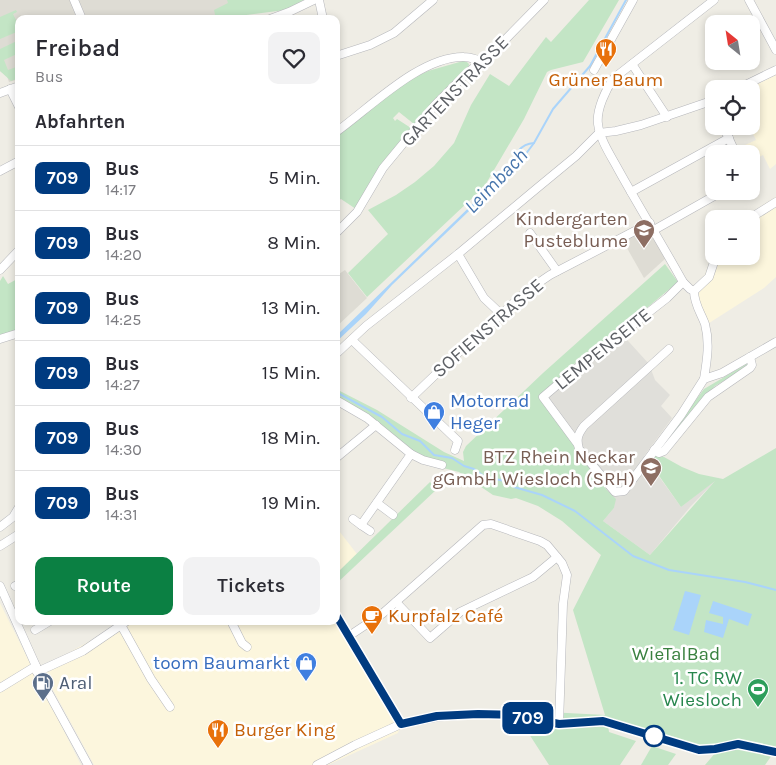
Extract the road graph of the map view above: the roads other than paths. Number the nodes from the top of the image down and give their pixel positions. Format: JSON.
{"nodes":[{"id":1,"x":74,"y":0,"type":"edge"},
{"id":2,"x":314,"y":0,"type":"edge"},
{"id":3,"x":319,"y":0,"type":"edge"},
{"id":4,"x":433,"y":0,"type":"edge"},
{"id":5,"x":544,"y":0,"type":"edge"},
{"id":6,"x":633,"y":0,"type":"edge"},
{"id":7,"x":749,"y":0,"type":"edge"},
{"id":8,"x":711,"y":1,"type":"edge"},
{"id":9,"x":80,"y":15,"type":"edge"},
{"id":10,"x":281,"y":15,"type":"edge"},
{"id":11,"x":322,"y":15,"type":"edge"},
{"id":12,"x":776,"y":50,"type":"edge"},
{"id":13,"x":340,"y":54,"type":"edge"},
{"id":14,"x":483,"y":61,"type":"junction"},
{"id":15,"x":632,"y":64,"type":"junction"},
{"id":16,"x":594,"y":70,"type":"dead end"},
{"id":17,"x":776,"y":70,"type":"edge"},
{"id":18,"x":755,"y":80,"type":"edge"},
{"id":19,"x":15,"y":87,"type":"edge"},
{"id":20,"x":10,"y":89,"type":"junction"},
{"id":21,"x":0,"y":93,"type":"edge"},
{"id":22,"x":15,"y":99,"type":"edge"},
{"id":23,"x":705,"y":105,"type":"edge"},
{"id":24,"x":666,"y":117,"type":"junction"},
{"id":25,"x":340,"y":129,"type":"edge"},
{"id":26,"x":599,"y":133,"type":"junction"},
{"id":27,"x":728,"y":135,"type":"edge"},
{"id":28,"x":729,"y":138,"type":"junction"},
{"id":29,"x":732,"y":145,"type":"edge"},
{"id":30,"x":15,"y":163,"type":"edge"},
{"id":31,"x":0,"y":171,"type":"edge"},
{"id":32,"x":631,"y":192,"type":"junction"},
{"id":33,"x":705,"y":200,"type":"edge"},
{"id":34,"x":776,"y":202,"type":"edge"},
{"id":35,"x":760,"y":212,"type":"edge"},
{"id":36,"x":652,"y":226,"type":"junction"},
{"id":37,"x":340,"y":229,"type":"edge"},
{"id":38,"x":530,"y":233,"type":"dead end"},
{"id":39,"x":15,"y":254,"type":"edge"},
{"id":40,"x":458,"y":254,"type":"junction"},
{"id":41,"x":713,"y":265,"type":"edge"},
{"id":42,"x":0,"y":270,"type":"edge"},
{"id":43,"x":557,"y":271,"type":"junction"},
{"id":44,"x":683,"y":282,"type":"junction"},
{"id":45,"x":694,"y":291,"type":"junction"},
{"id":46,"x":500,"y":314,"type":"junction"},
{"id":47,"x":15,"y":334,"type":"edge"},
{"id":48,"x":0,"y":339,"type":"edge"},
{"id":49,"x":352,"y":340,"type":"junction"},
{"id":50,"x":776,"y":342,"type":"edge"},
{"id":51,"x":669,"y":349,"type":"dead end"},
{"id":52,"x":340,"y":350,"type":"edge"},
{"id":53,"x":750,"y":357,"type":"junction"},
{"id":54,"x":704,"y":379,"type":"junction"},
{"id":55,"x":411,"y":398,"type":"junction"},
{"id":56,"x":340,"y":402,"type":"edge"},
{"id":57,"x":376,"y":425,"type":"junction"},
{"id":58,"x":577,"y":443,"type":"junction"},
{"id":59,"x":456,"y":450,"type":"dead end"},
{"id":60,"x":654,"y":450,"type":"junction"},
{"id":61,"x":411,"y":454,"type":"junction"},
{"id":62,"x":340,"y":455,"type":"edge"},
{"id":63,"x":442,"y":465,"type":"dead end"},
{"id":64,"x":377,"y":503,"type":"junction"},
{"id":65,"x":15,"y":514,"type":"edge"},
{"id":66,"x":393,"y":514,"type":"dead end"},
{"id":67,"x":352,"y":519,"type":"dead end"},
{"id":68,"x":361,"y":525,"type":"junction"},
{"id":69,"x":0,"y":527,"type":"edge"},
{"id":70,"x":370,"y":531,"type":"dead end"},
{"id":71,"x":15,"y":537,"type":"edge"},
{"id":72,"x":0,"y":546,"type":"edge"},
{"id":73,"x":557,"y":557,"type":"junction"},
{"id":74,"x":0,"y":586,"type":"edge"},
{"id":75,"x":396,"y":602,"type":"junction"},
{"id":76,"x":15,"y":620,"type":"edge"},
{"id":77,"x":340,"y":621,"type":"edge"},
{"id":78,"x":17,"y":625,"type":"edge"},
{"id":79,"x":43,"y":625,"type":"edge"},
{"id":80,"x":121,"y":625,"type":"edge"},
{"id":81,"x":125,"y":625,"type":"edge"},
{"id":82,"x":233,"y":625,"type":"edge"},
{"id":83,"x":35,"y":630,"type":"dead end"},
{"id":84,"x":349,"y":636,"type":"junction"},
{"id":85,"x":247,"y":647,"type":"dead end"},
{"id":86,"x":37,"y":669,"type":"junction"},
{"id":87,"x":0,"y":688,"type":"edge"},
{"id":88,"x":170,"y":706,"type":"dead end"},
{"id":89,"x":401,"y":724,"type":"junction"},
{"id":90,"x":559,"y":724,"type":"junction"},
{"id":91,"x":776,"y":752,"type":"edge"},
{"id":92,"x":88,"y":765,"type":"edge"},
{"id":93,"x":317,"y":765,"type":"edge"}],
"edges":[{"from":1,"to":9,"type":"street"},
{"from":2,"to":10,"type":"street"},
{"from":3,"to":11,"type":"street"},
{"from":4,"to":13,"type":"street"},
{"from":5,"to":14,"type":"street","name":"GARTENSTRASSE"},
{"from":6,"to":16,"type":"street"},
{"from":7,"to":12,"type":"street"},
{"from":8,"to":15,"type":"street"},
{"from":14,"to":25,"type":"street"},
{"from":14,"to":37,"type":"street","name":"GARTENSTRASSE"},
{"from":15,"to":24,"type":"street"},
{"from":15,"to":26,"type":"street"},
{"from":17,"to":18,"type":"street"},
{"from":19,"to":20,"type":"street"},
{"from":20,"to":21,"type":"street"},
{"from":20,"to":22,"type":"street"},
{"from":23,"to":24,"type":"street"},
{"from":24,"to":26,"type":"street"},
{"from":26,"to":32,"type":"street"},
{"from":26,"to":40,"type":"street"},
{"from":27,"to":28,"type":"street"},
{"from":28,"to":29,"type":"street"},
{"from":28,"to":32,"type":"street"},
{"from":30,"to":31,"type":"street"},
{"from":32,"to":36,"type":"street"},
{"from":33,"to":36,"type":"street","name":"SOFIENSTRASSE"},
{"from":34,"to":35,"type":"street"},
{"from":36,"to":43,"type":"street","name":"SOFIENSTRASSE"},
{"from":36,"to":44,"type":"street"},
{"from":38,"to":43,"type":"street"},
{"from":39,"to":42,"type":"street"},
{"from":40,"to":46,"type":"street"},
{"from":40,"to":49,"type":"street"},
{"from":41,"to":45,"type":"street"},
{"from":43,"to":46,"type":"street","name":"SOFIENSTRASSE"},
{"from":44,"to":45,"type":"street"},
{"from":44,"to":58,"type":"street","name":"LEMPENSEITE"},
{"from":45,"to":54,"type":"street"},
{"from":46,"to":55,"type":"street","name":"SOFIENSTRASSE"},
{"from":47,"to":48,"type":"street"},
{"from":49,"to":52,"type":"street"},
{"from":49,"to":55,"type":"street"},
{"from":50,"to":53,"type":"street","name":"LEMPENSEITE"},
{"from":51,"to":58,"type":"street"},
{"from":53,"to":54,"type":"street","name":"LEMPENSEITE"},
{"from":53,"to":60,"type":"street","name":"LEMPENSEITE"},
{"from":54,"to":60,"type":"street","name":"LEMPENSEITE"},
{"from":55,"to":59,"type":"street"},
{"from":56,"to":57,"type":"street"},
{"from":57,"to":61,"type":"street"},
{"from":57,"to":62,"type":"street"},
{"from":58,"to":60,"type":"street","name":"LEMPENSEITE"},
{"from":61,"to":63,"type":"street"},
{"from":61,"to":64,"type":"street"},
{"from":64,"to":66,"type":"street"},
{"from":64,"to":68,"type":"street"},
{"from":65,"to":69,"type":"street"},
{"from":67,"to":68,"type":"street"},
{"from":68,"to":70,"type":"street"},
{"from":71,"to":72,"type":"street"},
{"from":73,"to":75,"type":"street"},
{"from":73,"to":75,"type":"street"},
{"from":73,"to":90,"type":"street"},
{"from":74,"to":76,"type":"street"},
{"from":75,"to":84,"type":"street"},
{"from":77,"to":84,"type":"street"},
{"from":78,"to":86,"type":"street"},
{"from":79,"to":83,"type":"street"},
{"from":80,"to":86,"type":"street"},
{"from":81,"to":88,"type":"street"},
{"from":82,"to":85,"type":"street"},
{"from":84,"to":89,"type":"street"},
{"from":86,"to":87,"type":"street"},
{"from":86,"to":92,"type":"street"},
{"from":89,"to":90,"type":"street"},
{"from":89,"to":93,"type":"street"},
{"from":90,"to":91,"type":"street"}]}
